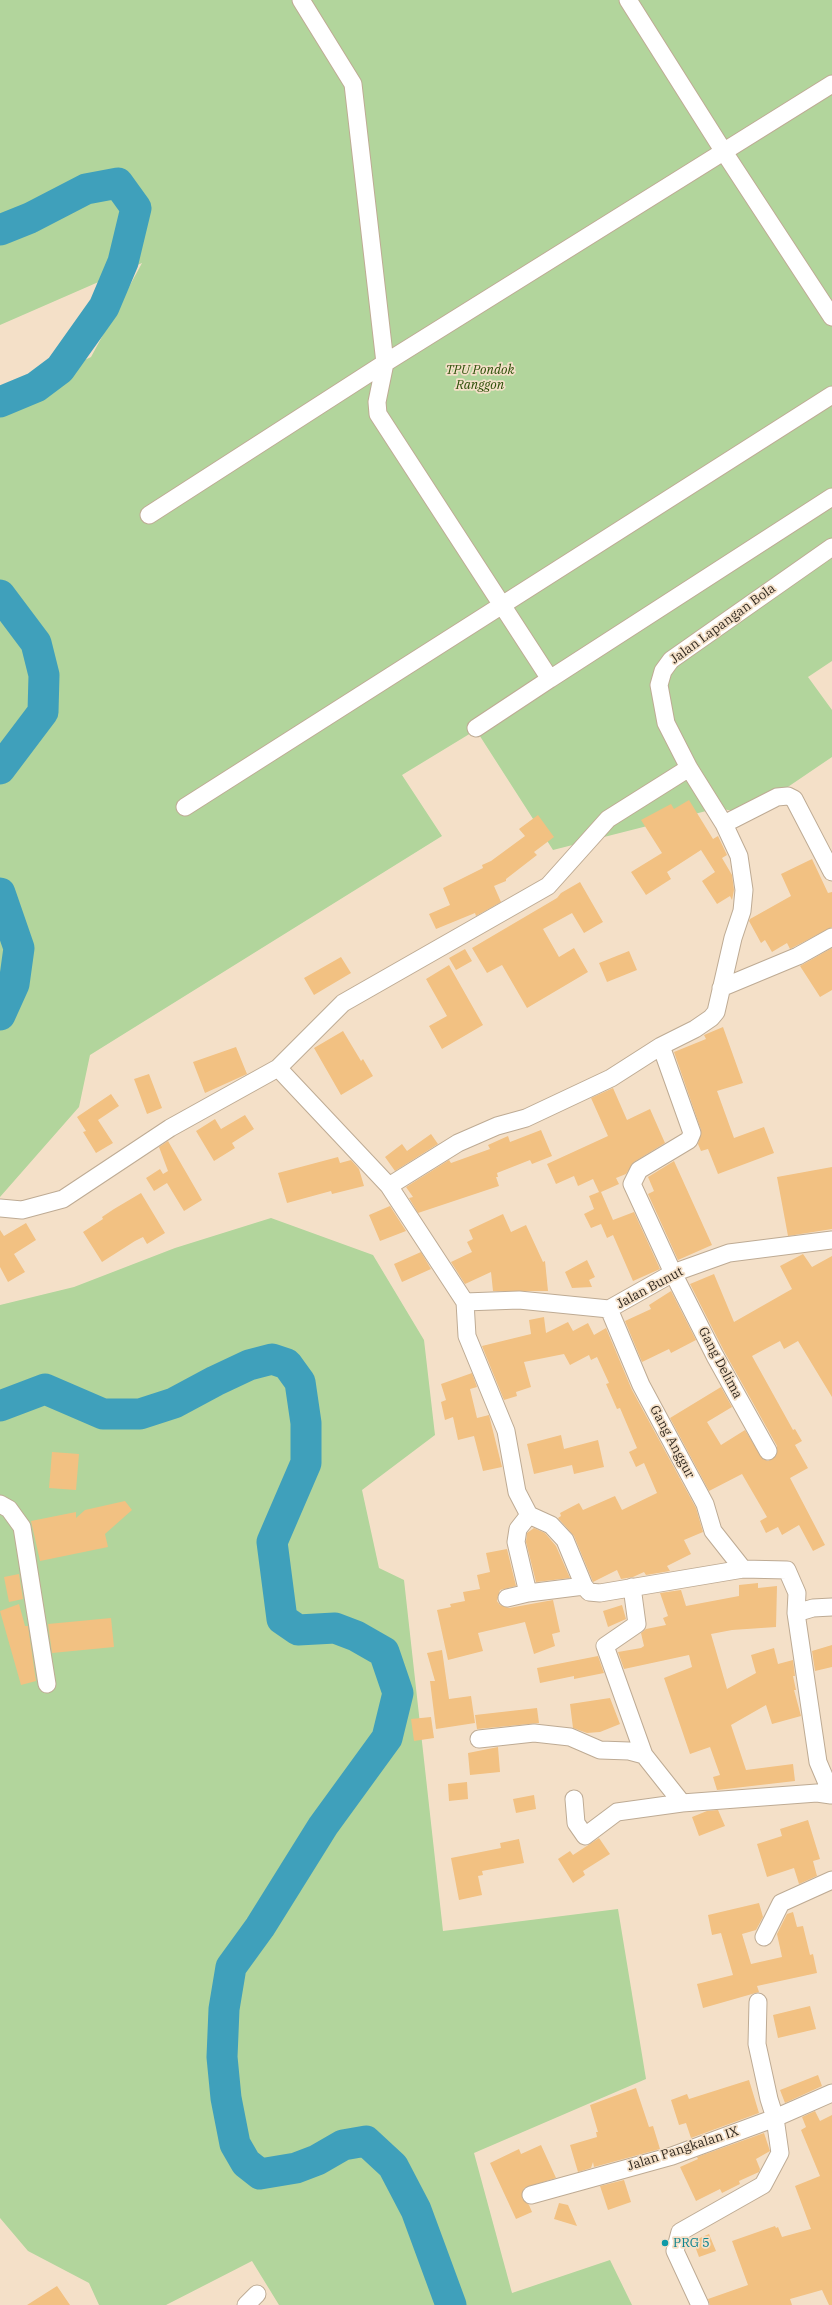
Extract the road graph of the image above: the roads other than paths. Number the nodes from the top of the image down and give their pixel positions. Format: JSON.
{"nodes":[{"id":1,"x":301,"y":0,"type":"edge"},
{"id":2,"x":628,"y":0,"type":"edge"},
{"id":3,"x":832,"y":84,"type":"edge"},
{"id":4,"x":724,"y":152,"type":"junction"},
{"id":5,"x":832,"y":317,"type":"edge"},
{"id":6,"x":386,"y":363,"type":"junction"},
{"id":7,"x":832,"y":395,"type":"edge"},
{"id":8,"x":832,"y":497,"type":"edge"},
{"id":9,"x":149,"y":515,"type":"dead end"},
{"id":10,"x":832,"y":547,"type":"edge"},
{"id":11,"x":503,"y":604,"type":"junction"},
{"id":12,"x":550,"y":679,"type":"junction"},
{"id":13,"x":476,"y":728,"type":"dead end"},
{"id":14,"x":689,"y":768,"type":"junction"},
{"id":15,"x":185,"y":807,"type":"dead end"},
{"id":16,"x":724,"y":824,"type":"junction"},
{"id":17,"x":827,"y":852,"type":"edge"},
{"id":18,"x":832,"y":872,"type":"edge"},
{"id":19,"x":832,"y":937,"type":"edge"},
{"id":20,"x":721,"y":988,"type":"junction"},
{"id":21,"x":661,"y":1046,"type":"junction"},
{"id":22,"x":278,"y":1068,"type":"junction"},
{"id":23,"x":389,"y":1186,"type":"junction"},
{"id":24,"x":0,"y":1208,"type":"edge"},
{"id":25,"x":832,"y":1240,"type":"edge"},
{"id":26,"x":673,"y":1273,"type":"junction"},
{"id":27,"x":465,"y":1302,"type":"junction"},
{"id":28,"x":609,"y":1309,"type":"junction"},
{"id":29,"x":768,"y":1451,"type":"dead end"},
{"id":30,"x":0,"y":1504,"type":"edge"},
{"id":31,"x":529,"y":1515,"type":"junction"},
{"id":32,"x":743,"y":1569,"type":"junction"},
{"id":33,"x":584,"y":1586,"type":"junction"},
{"id":34,"x":632,"y":1587,"type":"junction"},
{"id":35,"x":528,"y":1593,"type":"junction"},
{"id":36,"x":507,"y":1598,"type":"dead end"},
{"id":37,"x":832,"y":1607,"type":"edge"},
{"id":38,"x":796,"y":1613,"type":"junction"},
{"id":39,"x":47,"y":1684,"type":"dead end"},
{"id":40,"x":479,"y":1739,"type":"dead end"},
{"id":41,"x":644,"y":1755,"type":"junction"},
{"id":42,"x":832,"y":1795,"type":"edge"},
{"id":43,"x":574,"y":1799,"type":"dead end"},
{"id":44,"x":682,"y":1803,"type":"junction"},
{"id":45,"x":832,"y":1880,"type":"edge"},
{"id":46,"x":764,"y":1938,"type":"dead end"},
{"id":47,"x":758,"y":2002,"type":"dead end"},
{"id":48,"x":832,"y":2093,"type":"edge"},
{"id":49,"x":775,"y":2118,"type":"junction"},
{"id":50,"x":531,"y":2195,"type":"dead end"},
{"id":51,"x":700,"y":2305,"type":"edge"}],
"edges":[{"from":1,"to":6,"type":"street"},
{"from":2,"to":4,"type":"street"},
{"from":3,"to":4,"type":"street"},
{"from":4,"to":5,"type":"street"},
{"from":4,"to":6,"type":"street"},
{"from":6,"to":9,"type":"street"},
{"from":6,"to":11,"type":"street"},
{"from":7,"to":11,"type":"street"},
{"from":8,"to":12,"type":"street"},
{"from":10,"to":14,"type":"street","name":"Jalan Lapangan Bola"},
{"from":11,"to":12,"type":"street"},
{"from":11,"to":15,"type":"street"},
{"from":12,"to":13,"type":"street"},
{"from":14,"to":16,"type":"street","name":"Jalan Lapangan Bola"},
{"from":14,"to":22,"type":"street"},
{"from":16,"to":17,"type":"street"},
{"from":16,"to":20,"type":"street","name":"Jalan Lapangan Bola"},
{"from":17,"to":18,"type":"street"},
{"from":19,"to":20,"type":"street"},
{"from":20,"to":21,"type":"street","name":"Jalan Lapangan Bola"},
{"from":21,"to":23,"type":"street","name":"Jalan Lapangan Bola"},
{"from":21,"to":26,"type":"street","name":"Gang Delima"},
{"from":22,"to":23,"type":"street"},
{"from":22,"to":24,"type":"street"},
{"from":23,"to":27,"type":"street"},
{"from":25,"to":26,"type":"street","name":"Jalan Bunut"},
{"from":26,"to":28,"type":"street","name":"Jalan Bunut"},
{"from":26,"to":29,"type":"street","name":"Gang Delima"},
{"from":27,"to":28,"type":"street","name":"Jalan Bunut"},
{"from":27,"to":31,"type":"street"},
{"from":28,"to":32,"type":"street","name":"Gang Anggur"},
{"from":30,"to":39,"type":"street"},
{"from":31,"to":33,"type":"street"},
{"from":31,"to":35,"type":"street"},
{"from":32,"to":34,"type":"street"},
{"from":32,"to":38,"type":"street"},
{"from":33,"to":34,"type":"street"},
{"from":33,"to":35,"type":"street"},
{"from":34,"to":41,"type":"street"},
{"from":35,"to":36,"type":"street"},
{"from":37,"to":38,"type":"street"},
{"from":38,"to":42,"type":"street"},
{"from":40,"to":41,"type":"street"},
{"from":41,"to":44,"type":"street"},
{"from":42,"to":44,"type":"street"},
{"from":43,"to":44,"type":"street"},
{"from":45,"to":46,"type":"street"},
{"from":47,"to":49,"type":"street"},
{"from":48,"to":49,"type":"street","name":"Jalan Pangkalan IX"},
{"from":49,"to":50,"type":"street","name":"Jalan Pangkalan IX"},
{"from":49,"to":51,"type":"street"}]}
